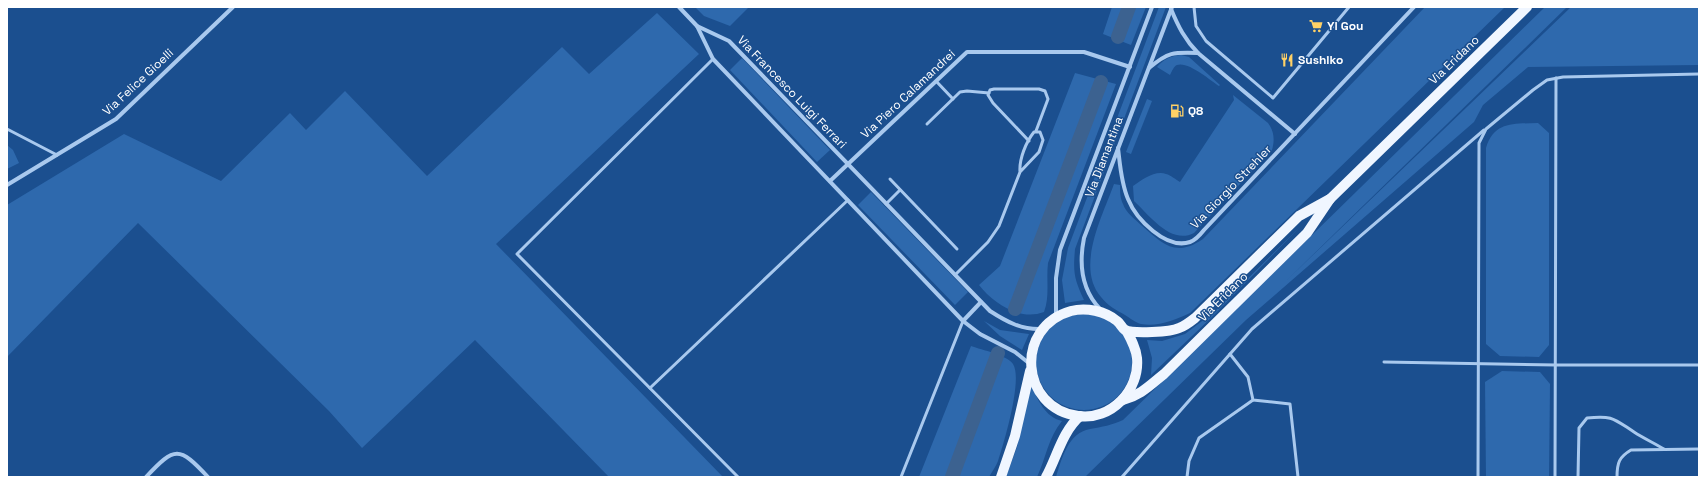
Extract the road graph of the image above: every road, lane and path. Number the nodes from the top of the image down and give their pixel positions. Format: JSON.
{"nodes":[{"id":1,"x":233,"y":7,"type":"edge"},
{"id":2,"x":679,"y":7,"type":"edge"},
{"id":3,"x":1152,"y":7,"type":"edge"},
{"id":4,"x":1194,"y":7,"type":"edge"},
{"id":5,"x":1349,"y":7,"type":"edge"},
{"id":6,"x":1414,"y":7,"type":"edge"},
{"id":7,"x":1527,"y":7,"type":"edge"},
{"id":8,"x":1172,"y":8,"type":"edge"},
{"id":9,"x":697,"y":26,"type":"junction"},
{"id":10,"x":1198,"y":53,"type":"junction"},
{"id":11,"x":714,"y":59,"type":"junction"},
{"id":12,"x":1130,"y":67,"type":"junction"},
{"id":13,"x":1149,"y":68,"type":"junction"},
{"id":14,"x":1699,"y":74,"type":"edge"},
{"id":15,"x":1556,"y":78,"type":"junction"},
{"id":16,"x":936,"y":81,"type":"junction"},
{"id":17,"x":989,"y":93,"type":"junction"},
{"id":18,"x":953,"y":99,"type":"junction"},
{"id":19,"x":927,"y":124,"type":"dead end"},
{"id":20,"x":7,"y":129,"type":"edge"},
{"id":21,"x":1486,"y":129,"type":"junction"},
{"id":22,"x":1036,"y":131,"type":"junction"},
{"id":23,"x":1295,"y":134,"type":"junction"},
{"id":24,"x":1028,"y":141,"type":"junction"},
{"id":25,"x":1118,"y":148,"type":"junction"},
{"id":26,"x":56,"y":155,"type":"junction"},
{"id":27,"x":848,"y":164,"type":"junction"},
{"id":28,"x":1020,"y":172,"type":"junction"},
{"id":29,"x":890,"y":179,"type":"dead end"},
{"id":30,"x":830,"y":182,"type":"junction"},
{"id":31,"x":7,"y":186,"type":"edge"},
{"id":32,"x":900,"y":190,"type":"junction"},
{"id":33,"x":1330,"y":199,"type":"junction"},
{"id":34,"x":848,"y":200,"type":"junction"},
{"id":35,"x":886,"y":204,"type":"junction"},
{"id":36,"x":957,"y":249,"type":"dead end"},
{"id":37,"x":955,"y":275,"type":"junction"},
{"id":38,"x":981,"y":302,"type":"junction"},
{"id":39,"x":1104,"y":314,"type":"junction"},
{"id":40,"x":1056,"y":317,"type":"junction"},
{"id":41,"x":963,"y":321,"type":"junction"},
{"id":42,"x":1042,"y":329,"type":"junction"},
{"id":43,"x":1126,"y":330,"type":"junction"},
{"id":44,"x":1230,"y":354,"type":"junction"},
{"id":45,"x":1384,"y":362,"type":"dead end"},
{"id":46,"x":1478,"y":363,"type":"junction"},
{"id":47,"x":1556,"y":365,"type":"junction"},
{"id":48,"x":1699,"y":365,"type":"edge"},
{"id":49,"x":1030,"y":366,"type":"junction"},
{"id":50,"x":650,"y":388,"type":"junction"},
{"id":51,"x":1123,"y":400,"type":"junction"},
{"id":52,"x":1253,"y":400,"type":"junction"},
{"id":53,"x":1080,"y":416,"type":"junction"},
{"id":54,"x":1664,"y":449,"type":"junction"},
{"id":55,"x":1699,"y":449,"type":"edge"},
{"id":56,"x":146,"y":477,"type":"edge"},
{"id":57,"x":208,"y":477,"type":"edge"},
{"id":58,"x":738,"y":477,"type":"edge"},
{"id":59,"x":901,"y":477,"type":"edge"},
{"id":60,"x":1001,"y":477,"type":"edge"},
{"id":61,"x":1046,"y":477,"type":"edge"},
{"id":62,"x":1122,"y":477,"type":"edge"},
{"id":63,"x":1187,"y":477,"type":"edge"},
{"id":64,"x":1298,"y":477,"type":"edge"},
{"id":65,"x":1478,"y":477,"type":"edge"},
{"id":66,"x":1556,"y":477,"type":"edge"},
{"id":67,"x":1578,"y":477,"type":"edge"},
{"id":68,"x":1617,"y":477,"type":"edge"}],
"edges":[{"from":1,"to":26,"type":"street","name":"Via Felice Gioelli"},
{"from":2,"to":9,"type":"street","name":"Via Francesco Luigi Ferrari"},
{"from":3,"to":12,"type":"street","name":"Via Diamantina"},
{"from":4,"to":5,"type":"lane"},
{"from":6,"to":23,"type":"street","name":"Via Giorgio Strehler"},
{"from":7,"to":33,"type":"main road","name":"Via Eridano"},
{"from":8,"to":10,"type":"street"},
{"from":8,"to":13,"type":"street","name":"Via Diamantina"},
{"from":9,"to":11,"type":"street","name":"Via Francesco Luigi Ferrari"},
{"from":9,"to":27,"type":"street","name":"Via Francesco Luigi Ferrari"},
{"from":10,"to":13,"type":"street"},
{"from":10,"to":23,"type":"street"},
{"from":11,"to":30,"type":"street","name":"Via Francesco Luigi Ferrari"},
{"from":11,"to":50,"type":"lane"},
{"from":12,"to":16,"type":"street","name":"Via Piero Calamandrei"},
{"from":12,"to":40,"type":"street","name":"Via Diamantina"},
{"from":13,"to":25,"type":"street","name":"Via Diamantina"},
{"from":14,"to":15,"type":"lane"},
{"from":15,"to":21,"type":"lane"},
{"from":15,"to":47,"type":"lane"},
{"from":16,"to":18,"type":"lane"},
{"from":16,"to":27,"type":"street","name":"Via Piero Calamandrei"},
{"from":17,"to":18,"type":"lane"},
{"from":17,"to":22,"type":"lane"},
{"from":17,"to":24,"type":"lane"},
{"from":18,"to":19,"type":"lane"},
{"from":20,"to":26,"type":"lane"},
{"from":21,"to":44,"type":"lane"},
{"from":21,"to":46,"type":"lane"},
{"from":22,"to":24,"type":"lane"},
{"from":22,"to":28,"type":"lane"},
{"from":23,"to":25,"type":"street","name":"Via Giorgio Strehler"},
{"from":24,"to":28,"type":"lane"},
{"from":25,"to":39,"type":"street","name":"Via Diamantina"},
{"from":26,"to":31,"type":"street","name":"Via Felice Gioelli"},
{"from":27,"to":30,"type":"street","name":"Via Francesco Luigi Ferrari"},
{"from":27,"to":35,"type":"street","name":"Via Francesco Luigi Ferrari"},
{"from":28,"to":37,"type":"lane"},
{"from":29,"to":32,"type":"lane"},
{"from":30,"to":34,"type":"street","name":"Via Francesco Luigi Ferrari"},
{"from":32,"to":35,"type":"lane"},
{"from":32,"to":36,"type":"lane"},
{"from":33,"to":43,"type":"main road","name":"Via Eridano"},
{"from":33,"to":51,"type":"main road","name":"Via Eridano"},
{"from":34,"to":41,"type":"street","name":"Via Francesco Luigi Ferrari"},
{"from":34,"to":50,"type":"lane"},
{"from":35,"to":37,"type":"street","name":"Via Francesco Luigi Ferrari"},
{"from":37,"to":38,"type":"street","name":"Via Francesco Luigi Ferrari"},
{"from":38,"to":41,"type":"street"},
{"from":38,"to":42,"type":"street","name":"Via Francesco Luigi Ferrari"},
{"from":39,"to":40,"type":"main road","name":"Via Eridano"},
{"from":39,"to":43,"type":"main road","name":"Via Eridano"},
{"from":40,"to":42,"type":"main road","name":"Via Eridano"},
{"from":41,"to":49,"type":"street","name":"Via Francesco Luigi Ferrari"},
{"from":41,"to":59,"type":"lane"},
{"from":42,"to":49,"type":"main road","name":"Via Eridano"},
{"from":43,"to":51,"type":"main road","name":"Via Eridano"},
{"from":44,"to":52,"type":"lane"},
{"from":44,"to":62,"type":"lane"},
{"from":45,"to":46,"type":"lane"},
{"from":46,"to":47,"type":"lane"},
{"from":46,"to":65,"type":"lane"},
{"from":47,"to":48,"type":"lane"},
{"from":47,"to":66,"type":"lane"},
{"from":49,"to":53,"type":"main road","name":"Via Eridano"},
{"from":49,"to":60,"type":"main road","name":"Via Eridano"},
{"from":50,"to":58,"type":"lane"},
{"from":51,"to":53,"type":"main road","name":"Via Eridano"},
{"from":52,"to":63,"type":"lane"},
{"from":52,"to":64,"type":"lane"},
{"from":53,"to":61,"type":"main road"},
{"from":54,"to":55,"type":"lane"},
{"from":54,"to":67,"type":"lane"},
{"from":54,"to":68,"type":"lane"},
{"from":56,"to":57,"type":"street"}]}
